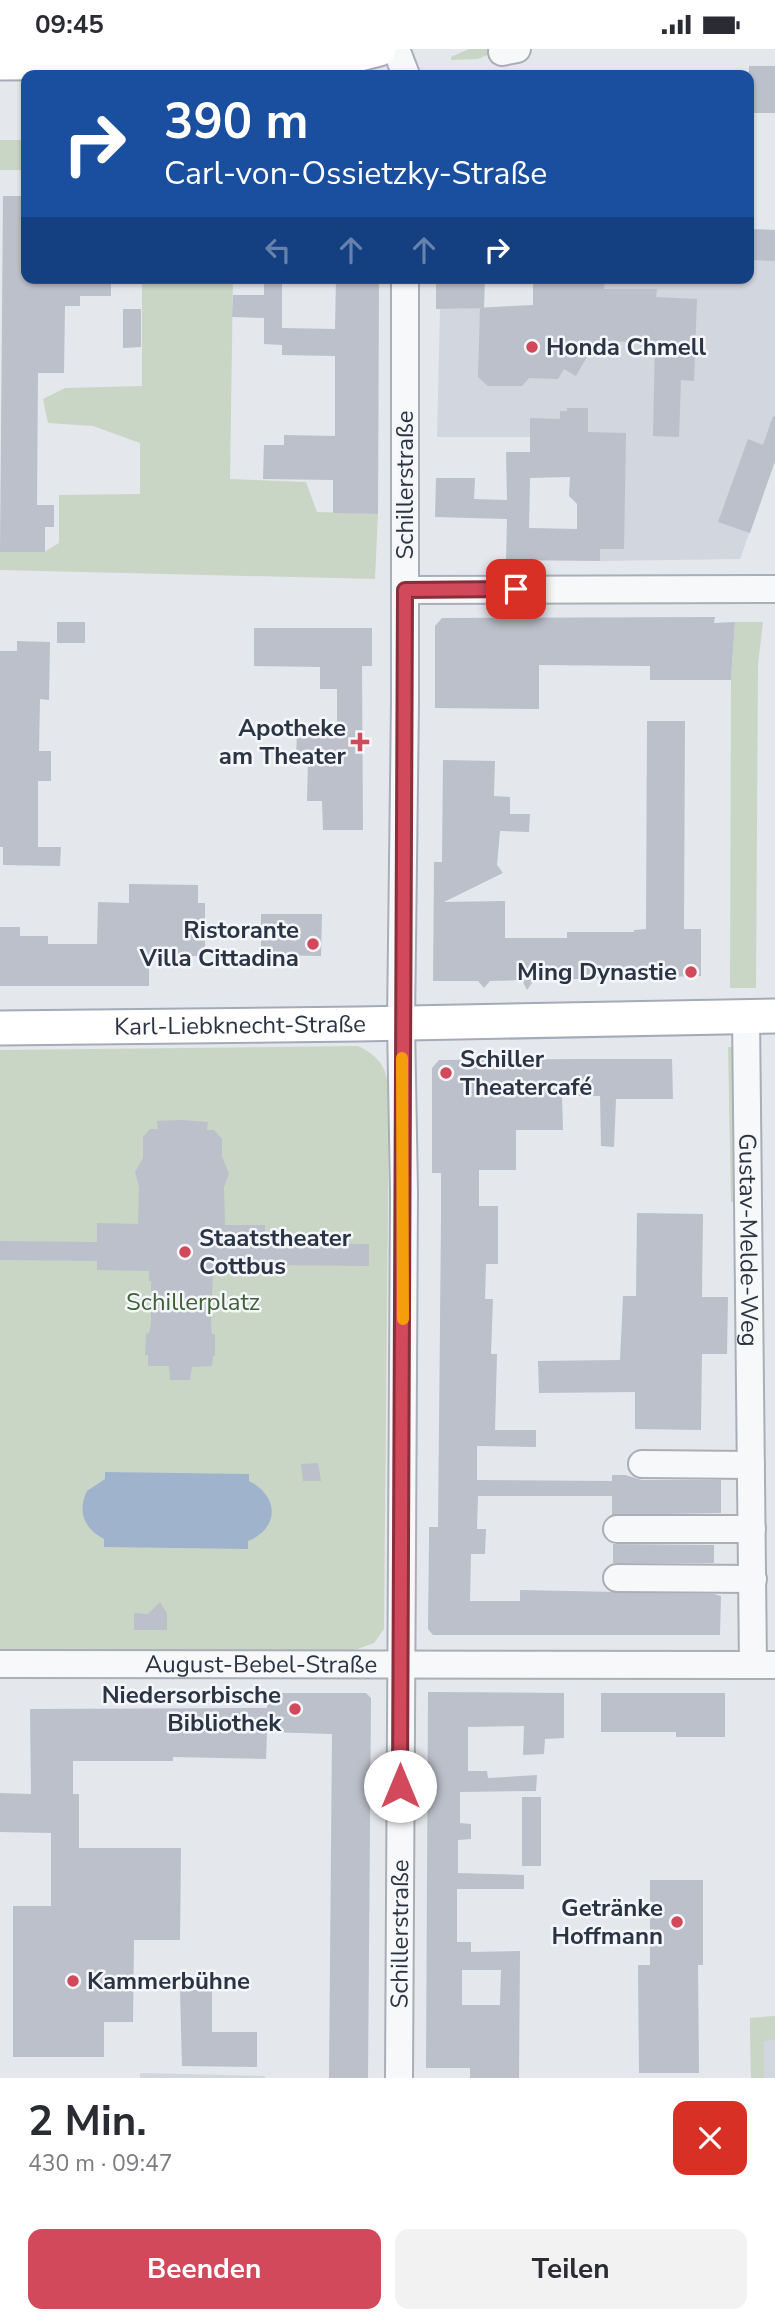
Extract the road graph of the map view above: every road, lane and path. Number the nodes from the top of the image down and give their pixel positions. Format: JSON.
{"nodes":[{"id":1,"x":379,"y":49,"type":"edge"},
{"id":2,"x":396,"y":49,"type":"edge"},
{"id":3,"x":0,"y":63,"type":"edge"},
{"id":4,"x":404,"y":70,"type":"edge"},
{"id":5,"x":405,"y":284,"type":"edge"},
{"id":6,"x":775,"y":589,"type":"edge"},
{"id":7,"x":405,"y":590,"type":"junction"},
{"id":8,"x":761,"y":1016,"type":"edge"},
{"id":9,"x":401,"y":1023,"type":"junction"},
{"id":10,"x":0,"y":1028,"type":"edge"},
{"id":11,"x":642,"y":1464,"type":"dead end"},
{"id":12,"x":751,"y":1465,"type":"junction"},
{"id":13,"x":617,"y":1529,"type":"dead end"},
{"id":14,"x":752,"y":1529,"type":"junction"},
{"id":15,"x":617,"y":1578,"type":"dead end"},
{"id":16,"x":752,"y":1579,"type":"junction"},
{"id":17,"x":0,"y":1664,"type":"edge"},
{"id":18,"x":401,"y":1664,"type":"junction"},
{"id":19,"x":764,"y":1665,"type":"edge"},
{"id":20,"x":399,"y":2078,"type":"edge"}],
"edges":[{"from":1,"to":3,"type":"main road"},
{"from":2,"to":4,"type":"street"},
{"from":5,"to":7,"type":"street","name":"Schillerstraße"},
{"from":6,"to":7,"type":"street"},
{"from":7,"to":9,"type":"street","name":"Schillerstraße"},
{"from":8,"to":9,"type":"main road","name":"Karl-Liebknecht-Straße"},
{"from":8,"to":12,"type":"street","name":"Gustav-Melde-Weg"},
{"from":9,"to":10,"type":"main road","name":"Karl-Liebknecht-Straße"},
{"from":9,"to":18,"type":"street","name":"Schillerstraße"},
{"from":11,"to":12,"type":"street"},
{"from":12,"to":14,"type":"street","name":"Gustav-Melde-Weg"},
{"from":13,"to":14,"type":"street"},
{"from":14,"to":16,"type":"street","name":"Gustav-Melde-Weg"},
{"from":15,"to":16,"type":"street"},
{"from":16,"to":19,"type":"street","name":"Gustav-Melde-Weg"},
{"from":17,"to":18,"type":"street","name":"August-Bebel-Straße"},
{"from":18,"to":19,"type":"street","name":"August-Bebel-Straße"},
{"from":18,"to":20,"type":"street","name":"Schillerstraße"}]}
